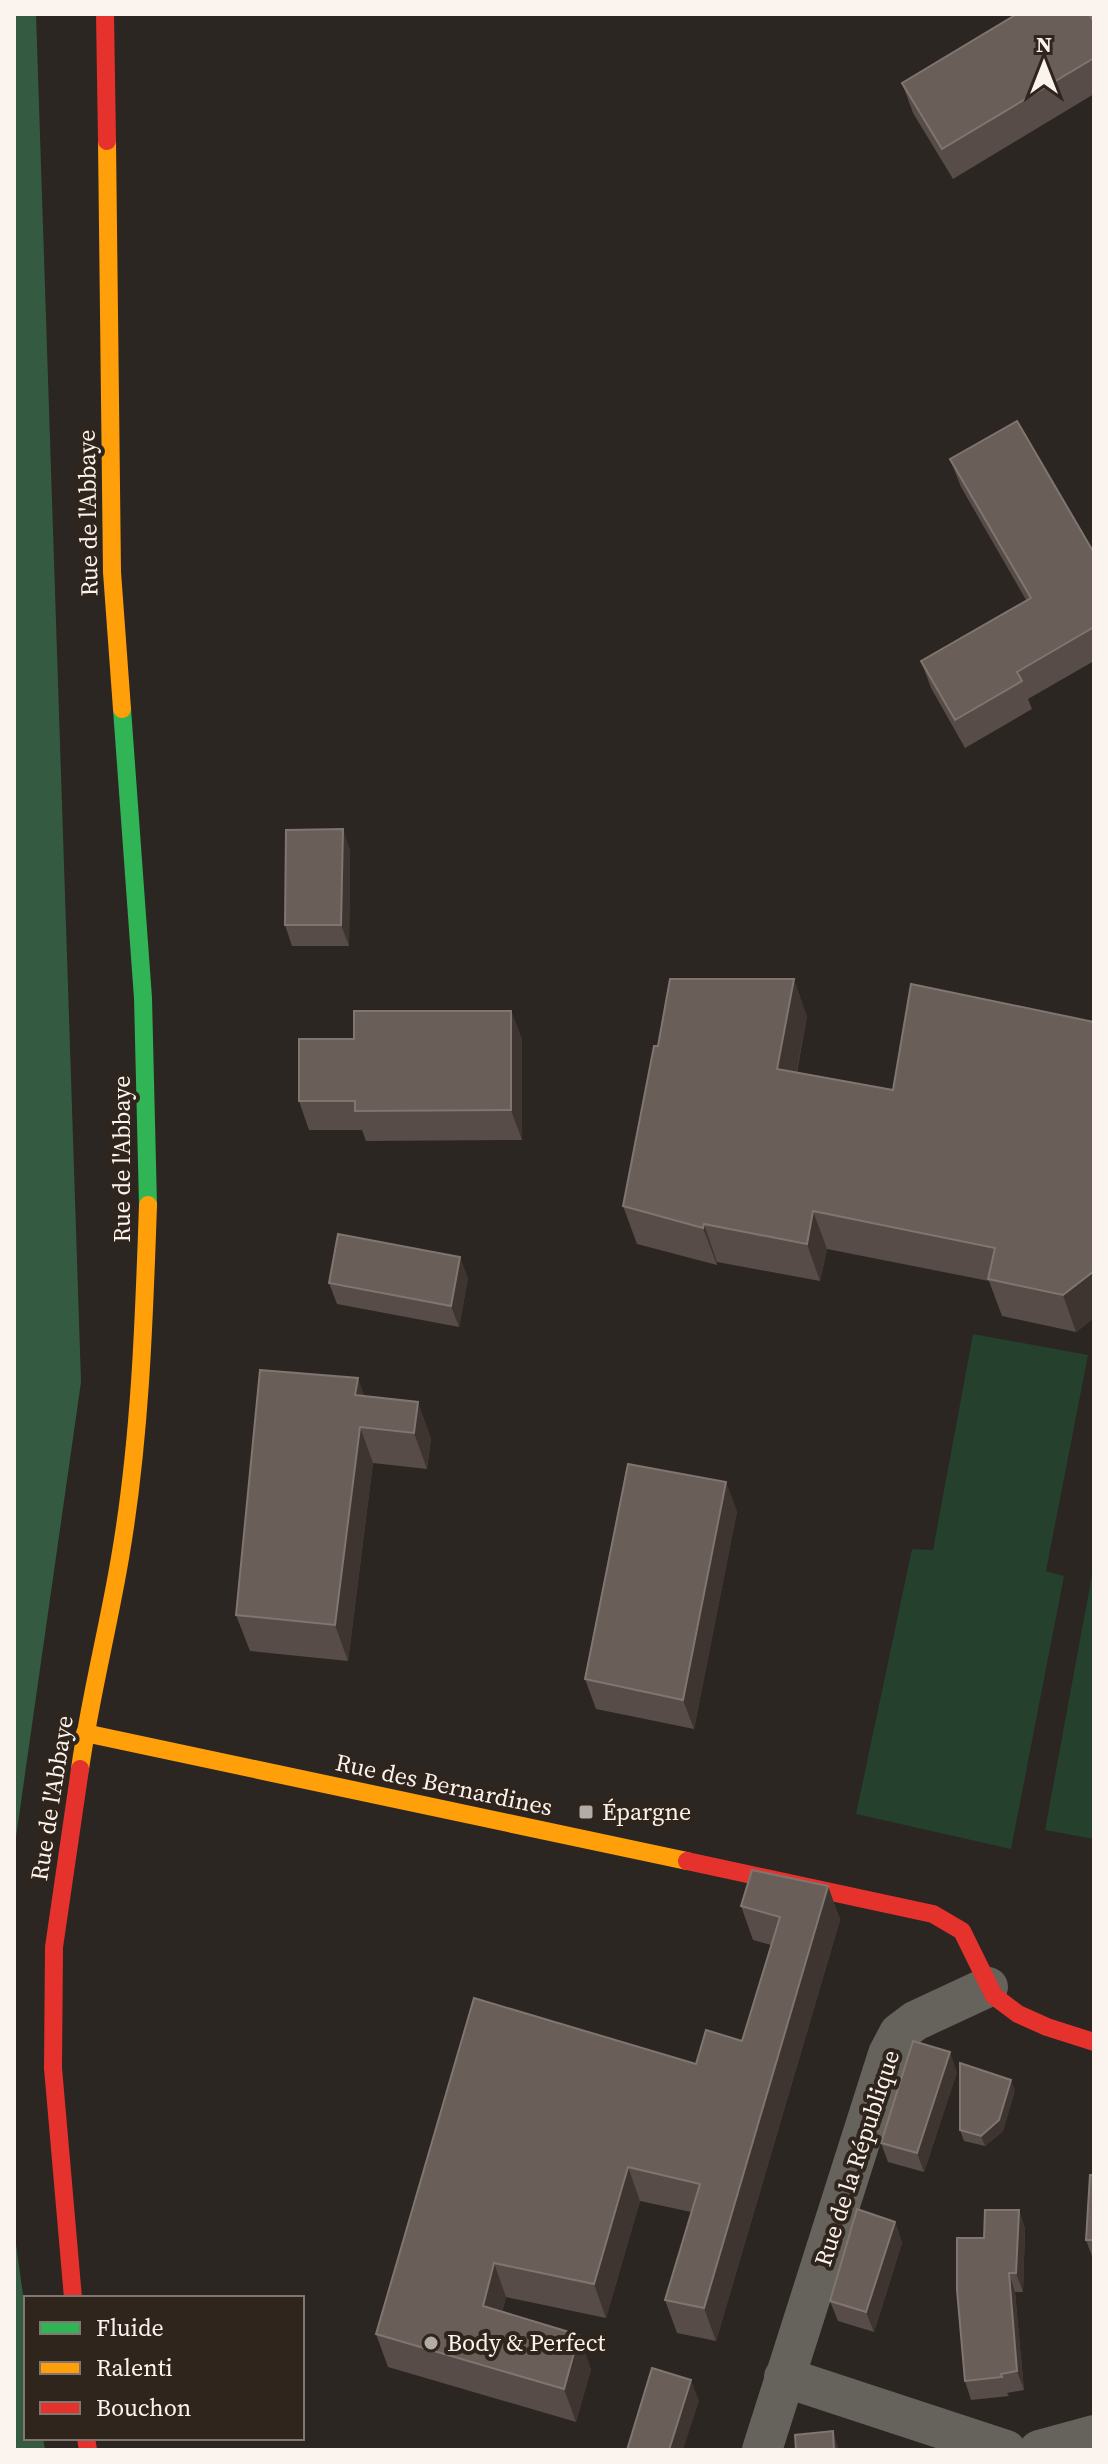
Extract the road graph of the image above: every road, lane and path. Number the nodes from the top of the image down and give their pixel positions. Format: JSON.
{"nodes":[{"id":1,"x":105,"y":14,"type":"edge"},
{"id":2,"x":85,"y":1733,"type":"junction"},
{"id":3,"x":988,"y":1987,"type":"junction"},
{"id":4,"x":1094,"y":2042,"type":"edge"},
{"id":5,"x":73,"y":2296,"type":"edge"},
{"id":6,"x":784,"y":2377,"type":"junction"},
{"id":7,"x":1094,"y":2435,"type":"edge"},
{"id":8,"x":762,"y":2450,"type":"edge"},
{"id":9,"x":1006,"y":2450,"type":"edge"},
{"id":10,"x":1039,"y":2450,"type":"edge"}],
"edges":[{"from":1,"to":2,"type":"street","name":"Rue de l'Abbaye"},
{"from":2,"to":3,"type":"street","name":"Rue des Bernardines"},
{"from":2,"to":5,"type":"street","name":"Rue de l'Abbaye"},
{"from":3,"to":4,"type":"street"},
{"from":3,"to":6,"type":"street","name":"Rue de la République"},
{"from":6,"to":8,"type":"street","name":"Rue de la République"},
{"from":6,"to":9,"type":"street"},
{"from":7,"to":10,"type":"street"}]}
